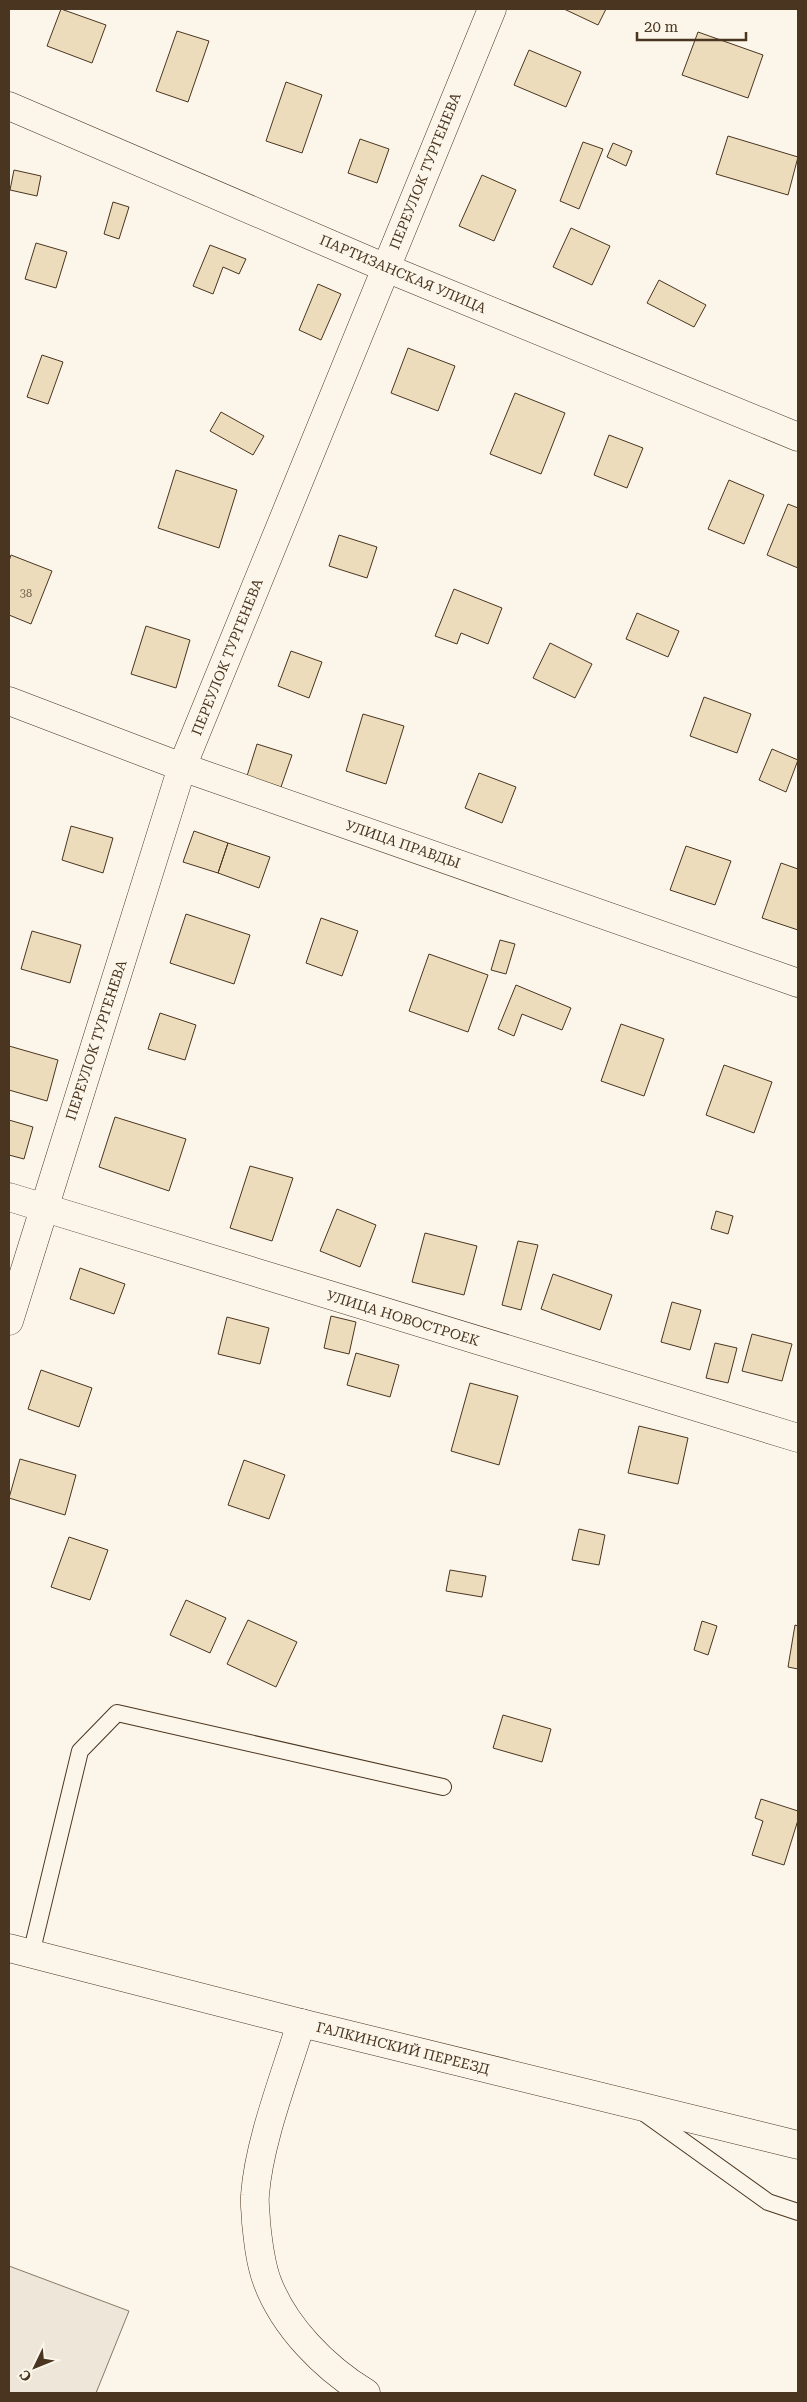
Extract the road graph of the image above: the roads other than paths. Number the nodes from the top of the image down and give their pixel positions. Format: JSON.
{"nodes":[{"id":1,"x":492,"y":9,"type":"edge"},
{"id":2,"x":9,"y":106,"type":"edge"},
{"id":3,"x":386,"y":268,"type":"junction"},
{"id":4,"x":798,"y":437,"type":"edge"},
{"id":5,"x":9,"y":701,"type":"edge"},
{"id":6,"x":182,"y":767,"type":"junction"},
{"id":7,"x":798,"y":983,"type":"edge"},
{"id":8,"x":9,"y":1196,"type":"edge"},
{"id":9,"x":43,"y":1207,"type":"junction"},
{"id":10,"x":9,"y":1321,"type":"edge"},
{"id":11,"x":798,"y":1438,"type":"edge"},
{"id":12,"x":443,"y":1787,"type":"dead end"},
{"id":13,"x":20,"y":1951,"type":"edge"},
{"id":14,"x":301,"y":2023,"type":"junction"},
{"id":15,"x":632,"y":2104,"type":"junction"},
{"id":16,"x":798,"y":2145,"type":"edge"},
{"id":17,"x":798,"y":2212,"type":"edge"},
{"id":18,"x":351,"y":2389,"type":"edge"}],
"edges":[{"from":1,"to":3,"type":"street","name":"ПЕРЕУЛОК ТУРГЕНЕВА"},
{"from":2,"to":3,"type":"street","name":"ПАРТИЗАНСКАЯ УЛИЦА"},
{"from":3,"to":4,"type":"street","name":"ПАРТИЗАНСКАЯ УЛИЦА"},
{"from":3,"to":6,"type":"street","name":"ПЕРЕУЛОК ТУРГЕНЕВА"},
{"from":5,"to":6,"type":"street","name":"УЛИЦА ПРАВДЫ"},
{"from":6,"to":7,"type":"street","name":"УЛИЦА ПРАВДЫ"},
{"from":6,"to":9,"type":"street","name":"ПЕРЕУЛОК ТУРГЕНЕВА"},
{"from":8,"to":9,"type":"street","name":"УЛИЦА НОВОСТРОЕК"},
{"from":9,"to":10,"type":"street","name":"ПЕРЕУЛОК ТУРГЕНЕВА"},
{"from":9,"to":11,"type":"street","name":"УЛИЦА НОВОСТРОЕК"},
{"from":12,"to":13,"type":"lane"},
{"from":13,"to":14,"type":"street","name":"ГАЛКИНСКИЙ ПЕРЕЕЗД"},
{"from":14,"to":15,"type":"street","name":"ГАЛКИНСКИЙ ПЕРЕЕЗД"},
{"from":14,"to":18,"type":"street"},
{"from":15,"to":16,"type":"street","name":"ГАЛКИНСКИЙ ПЕРЕЕЗД"},
{"from":15,"to":17,"type":"lane"}]}
